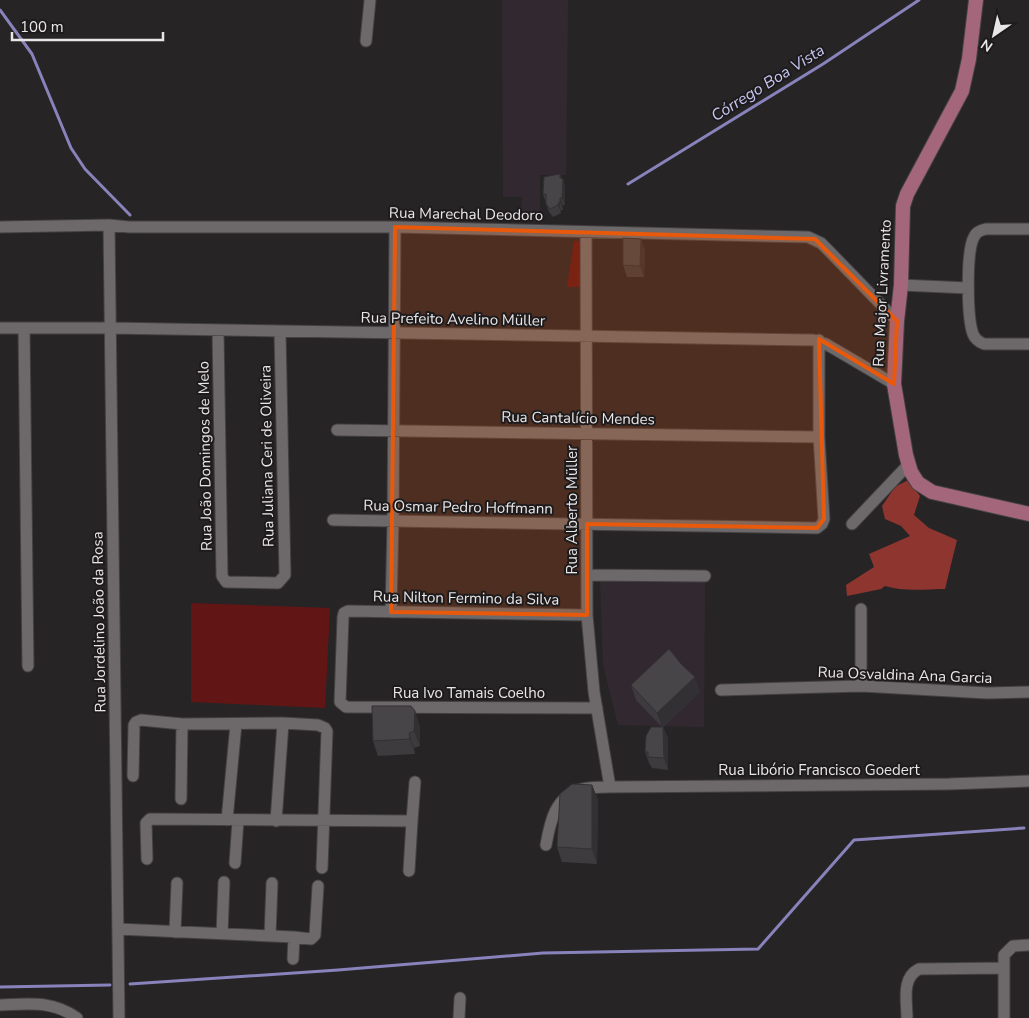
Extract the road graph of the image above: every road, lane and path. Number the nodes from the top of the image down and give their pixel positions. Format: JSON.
{"nodes":[{"id":1,"x":370,"y":0,"type":"edge"},
{"id":2,"x":976,"y":0,"type":"edge"},
{"id":3,"x":366,"y":42,"type":"dead end"},
{"id":4,"x":109,"y":225,"type":"junction"},
{"id":5,"x":0,"y":226,"type":"edge"},
{"id":6,"x":395,"y":227,"type":"junction"},
{"id":7,"x":1029,"y":229,"type":"edge"},
{"id":8,"x":586,"y":232,"type":"junction"},
{"id":9,"x":901,"y":285,"type":"junction"},
{"id":10,"x":968,"y":288,"type":"junction"},
{"id":11,"x":897,"y":321,"type":"junction"},
{"id":12,"x":0,"y":328,"type":"edge"},
{"id":13,"x":24,"y":328,"type":"junction"},
{"id":14,"x":110,"y":328,"type":"junction"},
{"id":15,"x":218,"y":331,"type":"junction"},
{"id":16,"x":280,"y":332,"type":"junction"},
{"id":17,"x":395,"y":334,"type":"junction"},
{"id":18,"x":586,"y":336,"type":"junction"},
{"id":19,"x":819,"y":340,"type":"junction"},
{"id":20,"x":1029,"y":344,"type":"edge"},
{"id":21,"x":894,"y":384,"type":"junction"},
{"id":22,"x":337,"y":430,"type":"dead end"},
{"id":23,"x":394,"y":430,"type":"junction"},
{"id":24,"x":586,"y":433,"type":"junction"},
{"id":25,"x":819,"y":437,"type":"junction"},
{"id":26,"x":908,"y":465,"type":"junction"},
{"id":27,"x":1029,"y":514,"type":"edge"},
{"id":28,"x":333,"y":520,"type":"dead end"},
{"id":29,"x":393,"y":521,"type":"junction"},
{"id":30,"x":587,"y":524,"type":"junction"},
{"id":31,"x":852,"y":524,"type":"dead end"},
{"id":32,"x":587,"y":575,"type":"junction"},
{"id":33,"x":705,"y":576,"type":"dead end"},
{"id":34,"x":282,"y":579,"type":"joint"},
{"id":35,"x":861,"y":609,"type":"dead end"},
{"id":36,"x":391,"y":612,"type":"junction"},
{"id":37,"x":588,"y":615,"type":"junction"},
{"id":38,"x":28,"y":666,"type":"dead end"},
{"id":39,"x":860,"y":686,"type":"junction"},
{"id":40,"x":721,"y":690,"type":"dead end"},
{"id":41,"x":1029,"y":692,"type":"edge"},
{"id":42,"x":342,"y":705,"type":"joint"},
{"id":43,"x":596,"y":708,"type":"junction"},
{"id":44,"x":283,"y":723,"type":"junction"},
{"id":45,"x":182,"y":724,"type":"junction"},
{"id":46,"x":236,"y":724,"type":"junction"},
{"id":47,"x":133,"y":776,"type":"dead end"},
{"id":48,"x":415,"y":782,"type":"dead end"},
{"id":49,"x":1029,"y":782,"type":"edge"},
{"id":50,"x":610,"y":787,"type":"junction"},
{"id":51,"x":181,"y":800,"type":"dead end"},
{"id":52,"x":232,"y":820,"type":"junction"},
{"id":53,"x":276,"y":821,"type":"junction"},
{"id":54,"x":324,"y":821,"type":"junction"},
{"id":55,"x":412,"y":821,"type":"junction"},
{"id":56,"x":546,"y":845,"type":"dead end"},
{"id":57,"x":147,"y":859,"type":"dead end"},
{"id":58,"x":235,"y":863,"type":"dead end"},
{"id":59,"x":322,"y":868,"type":"dead end"},
{"id":60,"x":409,"y":871,"type":"dead end"},
{"id":61,"x":224,"y":882,"type":"dead end"},
{"id":62,"x":177,"y":883,"type":"dead end"},
{"id":63,"x":272,"y":883,"type":"dead end"},
{"id":64,"x":318,"y":886,"type":"dead end"},
{"id":65,"x":118,"y":928,"type":"junction"},
{"id":66,"x":175,"y":932,"type":"junction"},
{"id":67,"x":222,"y":934,"type":"junction"},
{"id":68,"x":270,"y":936,"type":"junction"},
{"id":69,"x":294,"y":937,"type":"junction"},
{"id":70,"x":1029,"y":945,"type":"edge"},
{"id":71,"x":293,"y":959,"type":"dead end"},
{"id":72,"x":1003,"y":968,"type":"junction"},
{"id":73,"x":460,"y":998,"type":"dead end"},
{"id":74,"x":0,"y":1004,"type":"edge"},
{"id":75,"x":77,"y":1018,"type":"edge"},
{"id":76,"x":119,"y":1018,"type":"edge"},
{"id":77,"x":459,"y":1018,"type":"edge"},
{"id":78,"x":907,"y":1018,"type":"edge"},
{"id":79,"x":1004,"y":1018,"type":"edge"}],
"edges":[{"from":1,"to":3,"type":"street"},
{"from":2,"to":9,"type":"main road","name":"Rua Major Livramento"},
{"from":4,"to":5,"type":"street","name":"Rua Marechal Deodoro"},
{"from":4,"to":6,"type":"street","name":"Rua Marechal Deodoro"},
{"from":4,"to":14,"type":"street","name":"Rua Jordelino João da Rosa"},
{"from":6,"to":8,"type":"street","name":"Rua Marechal Deodoro"},
{"from":6,"to":17,"type":"street"},
{"from":7,"to":10,"type":"street"},
{"from":8,"to":11,"type":"street","name":"Rua Marechal Deodoro"},
{"from":8,"to":18,"type":"street","name":"Rua Alberto Müller"},
{"from":9,"to":10,"type":"street"},
{"from":9,"to":11,"type":"main road","name":"Rua Major Livramento"},
{"from":10,"to":20,"type":"street"},
{"from":11,"to":21,"type":"main road","name":"Rua Major Livramento"},
{"from":12,"to":13,"type":"street","name":"Rua Prefeito Avelino Müller"},
{"from":13,"to":14,"type":"street","name":"Rua Prefeito Avelino Müller"},
{"from":13,"to":38,"type":"street"},
{"from":14,"to":15,"type":"street","name":"Rua Prefeito Avelino Müller"},
{"from":14,"to":65,"type":"street","name":"Rua Jordelino João da Rosa"},
{"from":15,"to":16,"type":"street","name":"Rua Prefeito Avelino Müller"},
{"from":15,"to":34,"type":"street","name":"Rua João Domingos de Melo"},
{"from":16,"to":17,"type":"street","name":"Rua Prefeito Avelino Müller"},
{"from":16,"to":34,"type":"street","name":"Rua Juliana Ceri de Oliveira"},
{"from":17,"to":18,"type":"street","name":"Rua Prefeito Avelino Müller"},
{"from":17,"to":23,"type":"street"},
{"from":18,"to":19,"type":"street","name":"Rua Prefeito Avelino Müller"},
{"from":18,"to":24,"type":"street","name":"Rua Alberto Müller"},
{"from":19,"to":21,"type":"street","name":"Rua Prefeito Avelino Müller"},
{"from":19,"to":25,"type":"street"},
{"from":21,"to":26,"type":"main road","name":"Rua Major Livramento"},
{"from":22,"to":23,"type":"street","name":"Rua Cantalício Mendes"},
{"from":23,"to":24,"type":"street","name":"Rua Cantalício Mendes"},
{"from":23,"to":29,"type":"street"},
{"from":24,"to":25,"type":"street","name":"Rua Cantalício Mendes"},
{"from":24,"to":30,"type":"street","name":"Rua Alberto Müller"},
{"from":25,"to":30,"type":"street","name":"Rua Osmar Pedro Hoffmann"},
{"from":26,"to":27,"type":"main road","name":"Rua Major Livramento"},
{"from":26,"to":31,"type":"street"},
{"from":28,"to":29,"type":"street","name":"Rua Osmar Pedro Hoffmann"},
{"from":29,"to":30,"type":"street","name":"Rua Osmar Pedro Hoffmann"},
{"from":29,"to":36,"type":"street"},
{"from":30,"to":32,"type":"street","name":"Rua Alberto Müller"},
{"from":32,"to":33,"type":"street"},
{"from":32,"to":37,"type":"street","name":"Rua Alberto Müller"},
{"from":35,"to":39,"type":"street"},
{"from":36,"to":37,"type":"street","name":"Rua Nilton Fermino da Silva"},
{"from":36,"to":42,"type":"street","name":"Rua Nilton Fermino da Silva"},
{"from":37,"to":43,"type":"street","name":"Rua Alberto Müller"},
{"from":39,"to":40,"type":"street","name":"Rua Osvaldina Ana Garcia"},
{"from":39,"to":41,"type":"street","name":"Rua Osvaldina Ana Garcia"},
{"from":42,"to":43,"type":"street","name":"Rua Ivo Tamais Coelho"},
{"from":43,"to":50,"type":"street","name":"Rua Alberto Müller"},
{"from":44,"to":46,"type":"street"},
{"from":44,"to":53,"type":"street"},
{"from":44,"to":54,"type":"street"},
{"from":45,"to":46,"type":"street"},
{"from":45,"to":47,"type":"street"},
{"from":45,"to":51,"type":"street"},
{"from":46,"to":52,"type":"street"},
{"from":48,"to":55,"type":"street"},
{"from":49,"to":50,"type":"street","name":"Rua Libório Francisco Goedert"},
{"from":50,"to":56,"type":"street","name":"Rua Libório Francisco Goedert"},
{"from":52,"to":53,"type":"street"},
{"from":52,"to":57,"type":"street"},
{"from":52,"to":58,"type":"street"},
{"from":53,"to":54,"type":"street"},
{"from":54,"to":55,"type":"street"},
{"from":54,"to":59,"type":"street"},
{"from":55,"to":60,"type":"street"},
{"from":61,"to":67,"type":"street"},
{"from":62,"to":66,"type":"street"},
{"from":63,"to":68,"type":"street"},
{"from":64,"to":69,"type":"street"},
{"from":65,"to":66,"type":"street"},
{"from":65,"to":76,"type":"street","name":"Rua Jordelino João da Rosa"},
{"from":66,"to":67,"type":"street"},
{"from":67,"to":68,"type":"street"},
{"from":68,"to":69,"type":"street"},
{"from":69,"to":71,"type":"street"},
{"from":70,"to":72,"type":"street"},
{"from":72,"to":78,"type":"street"},
{"from":72,"to":79,"type":"street"},
{"from":73,"to":77,"type":"street"},
{"from":74,"to":75,"type":"street"}]}
